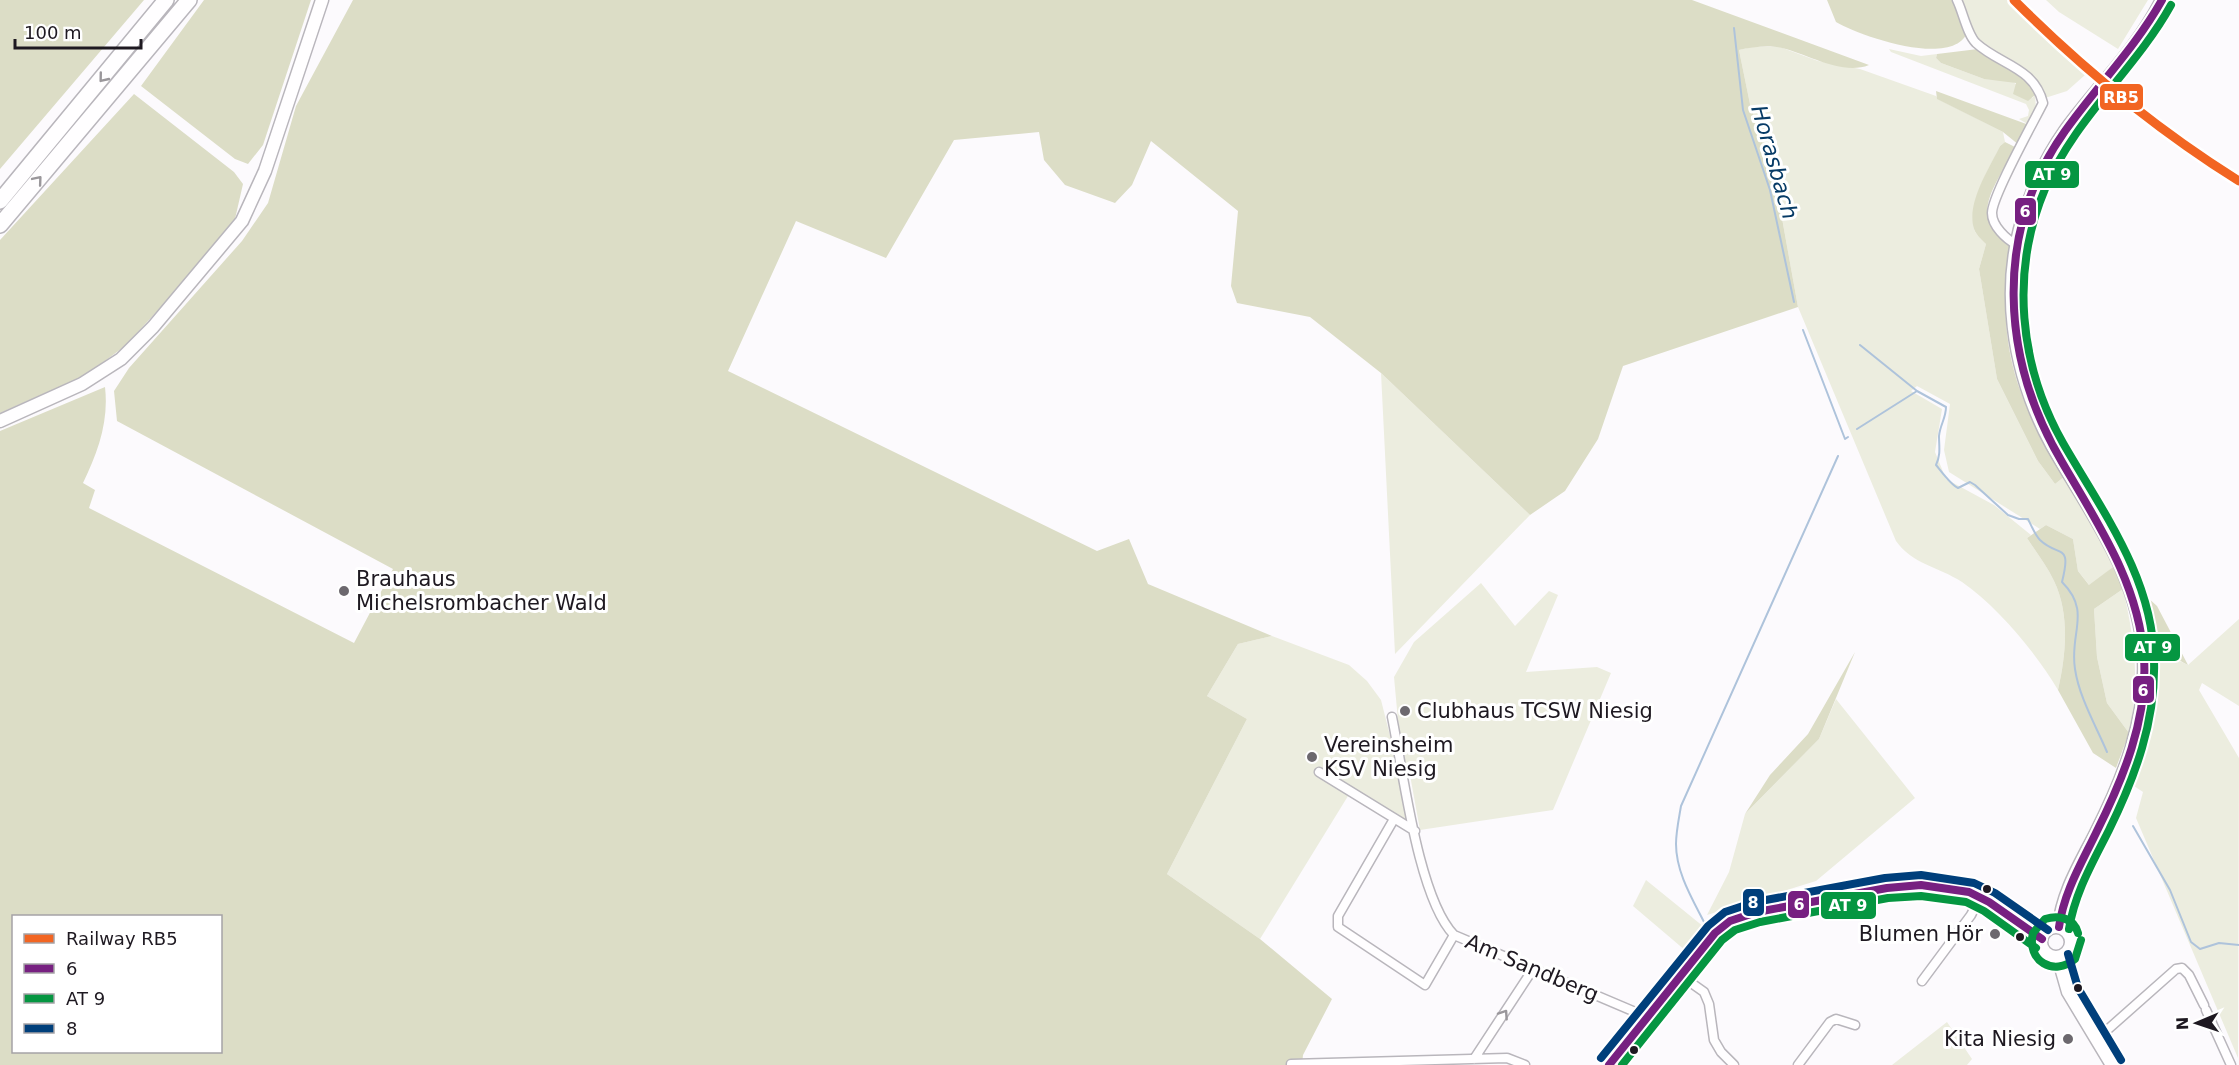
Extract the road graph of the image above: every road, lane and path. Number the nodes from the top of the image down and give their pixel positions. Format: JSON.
{"nodes":[{"id":1,"x":166,"y":0,"type":"edge"},
{"id":2,"x":189,"y":0,"type":"edge"},
{"id":3,"x":322,"y":0,"type":"edge"},
{"id":4,"x":1957,"y":0,"type":"edge"},
{"id":5,"x":2162,"y":0,"type":"edge"},
{"id":6,"x":0,"y":201,"type":"edge"},
{"id":7,"x":0,"y":225,"type":"edge"},
{"id":8,"x":2017,"y":245,"type":"junction"},
{"id":9,"x":0,"y":421,"type":"edge"},
{"id":10,"x":1392,"y":717,"type":"dead end"},
{"id":11,"x":1319,"y":772,"type":"dead end"},
{"id":12,"x":1394,"y":819,"type":"junction"},
{"id":13,"x":1415,"y":831,"type":"junction"},
{"id":14,"x":1980,"y":897,"type":"junction"},
{"id":15,"x":2059,"y":927,"type":"junction"},
{"id":16,"x":1454,"y":934,"type":"junction"},
{"id":17,"x":2042,"y":939,"type":"junction"},
{"id":18,"x":2058,"y":957,"type":"junction"},
{"id":19,"x":1533,"y":969,"type":"junction"},
{"id":20,"x":1680,"y":975,"type":"junction"},
{"id":21,"x":1922,"y":981,"type":"dead end"},
{"id":22,"x":1647,"y":1017,"type":"junction"},
{"id":23,"x":1855,"y":1025,"type":"dead end"},
{"id":24,"x":2097,"y":1039,"type":"junction"},
{"id":25,"x":1474,"y":1059,"type":"junction"},
{"id":26,"x":1451,"y":1062,"type":"edge"},
{"id":27,"x":1291,"y":1064,"type":"edge"},
{"id":28,"x":1525,"y":1065,"type":"edge"},
{"id":29,"x":1609,"y":1065,"type":"edge"},
{"id":30,"x":1734,"y":1065,"type":"edge"},
{"id":31,"x":1798,"y":1065,"type":"edge"},
{"id":32,"x":2112,"y":1065,"type":"edge"},
{"id":33,"x":2231,"y":1065,"type":"edge"}],
"edges":[{"from":1,"to":6,"type":"highway","one_way":true},
{"from":7,"to":2,"type":"highway","one_way":true},
{"from":3,"to":9,"type":"main road"},
{"from":4,"to":8,"type":"street"},
{"from":5,"to":8,"type":"main road"},
{"from":8,"to":15,"type":"main road"},
{"from":10,"to":13,"type":"street","name":"Am Sandberg"},
{"from":11,"to":12,"type":"street"},
{"from":12,"to":13,"type":"street"},
{"from":12,"to":16,"type":"street"},
{"from":13,"to":16,"type":"street","name":"Am Sandberg"},
{"from":14,"to":17,"type":"street"},
{"from":14,"to":20,"type":"street"},
{"from":14,"to":21,"type":"street"},
{"from":15,"to":17,"type":"main road"},
{"from":15,"to":18,"type":"main road"},
{"from":16,"to":19,"type":"street","name":"Am Sandberg"},
{"from":17,"to":18,"type":"main road"},
{"from":18,"to":24,"type":"main road"},
{"from":19,"to":22,"type":"street","name":"Am Sandberg"},
{"from":25,"to":19,"type":"street","one_way":true},
{"from":20,"to":22,"type":"street"},
{"from":20,"to":30,"type":"street"},
{"from":22,"to":29,"type":"street"},
{"from":23,"to":31,"type":"street"},
{"from":24,"to":32,"type":"main road"},
{"from":24,"to":33,"type":"street"},
{"from":25,"to":26,"type":"street"},
{"from":25,"to":28,"type":"street"},
{"from":26,"to":27,"type":"street"}]}
